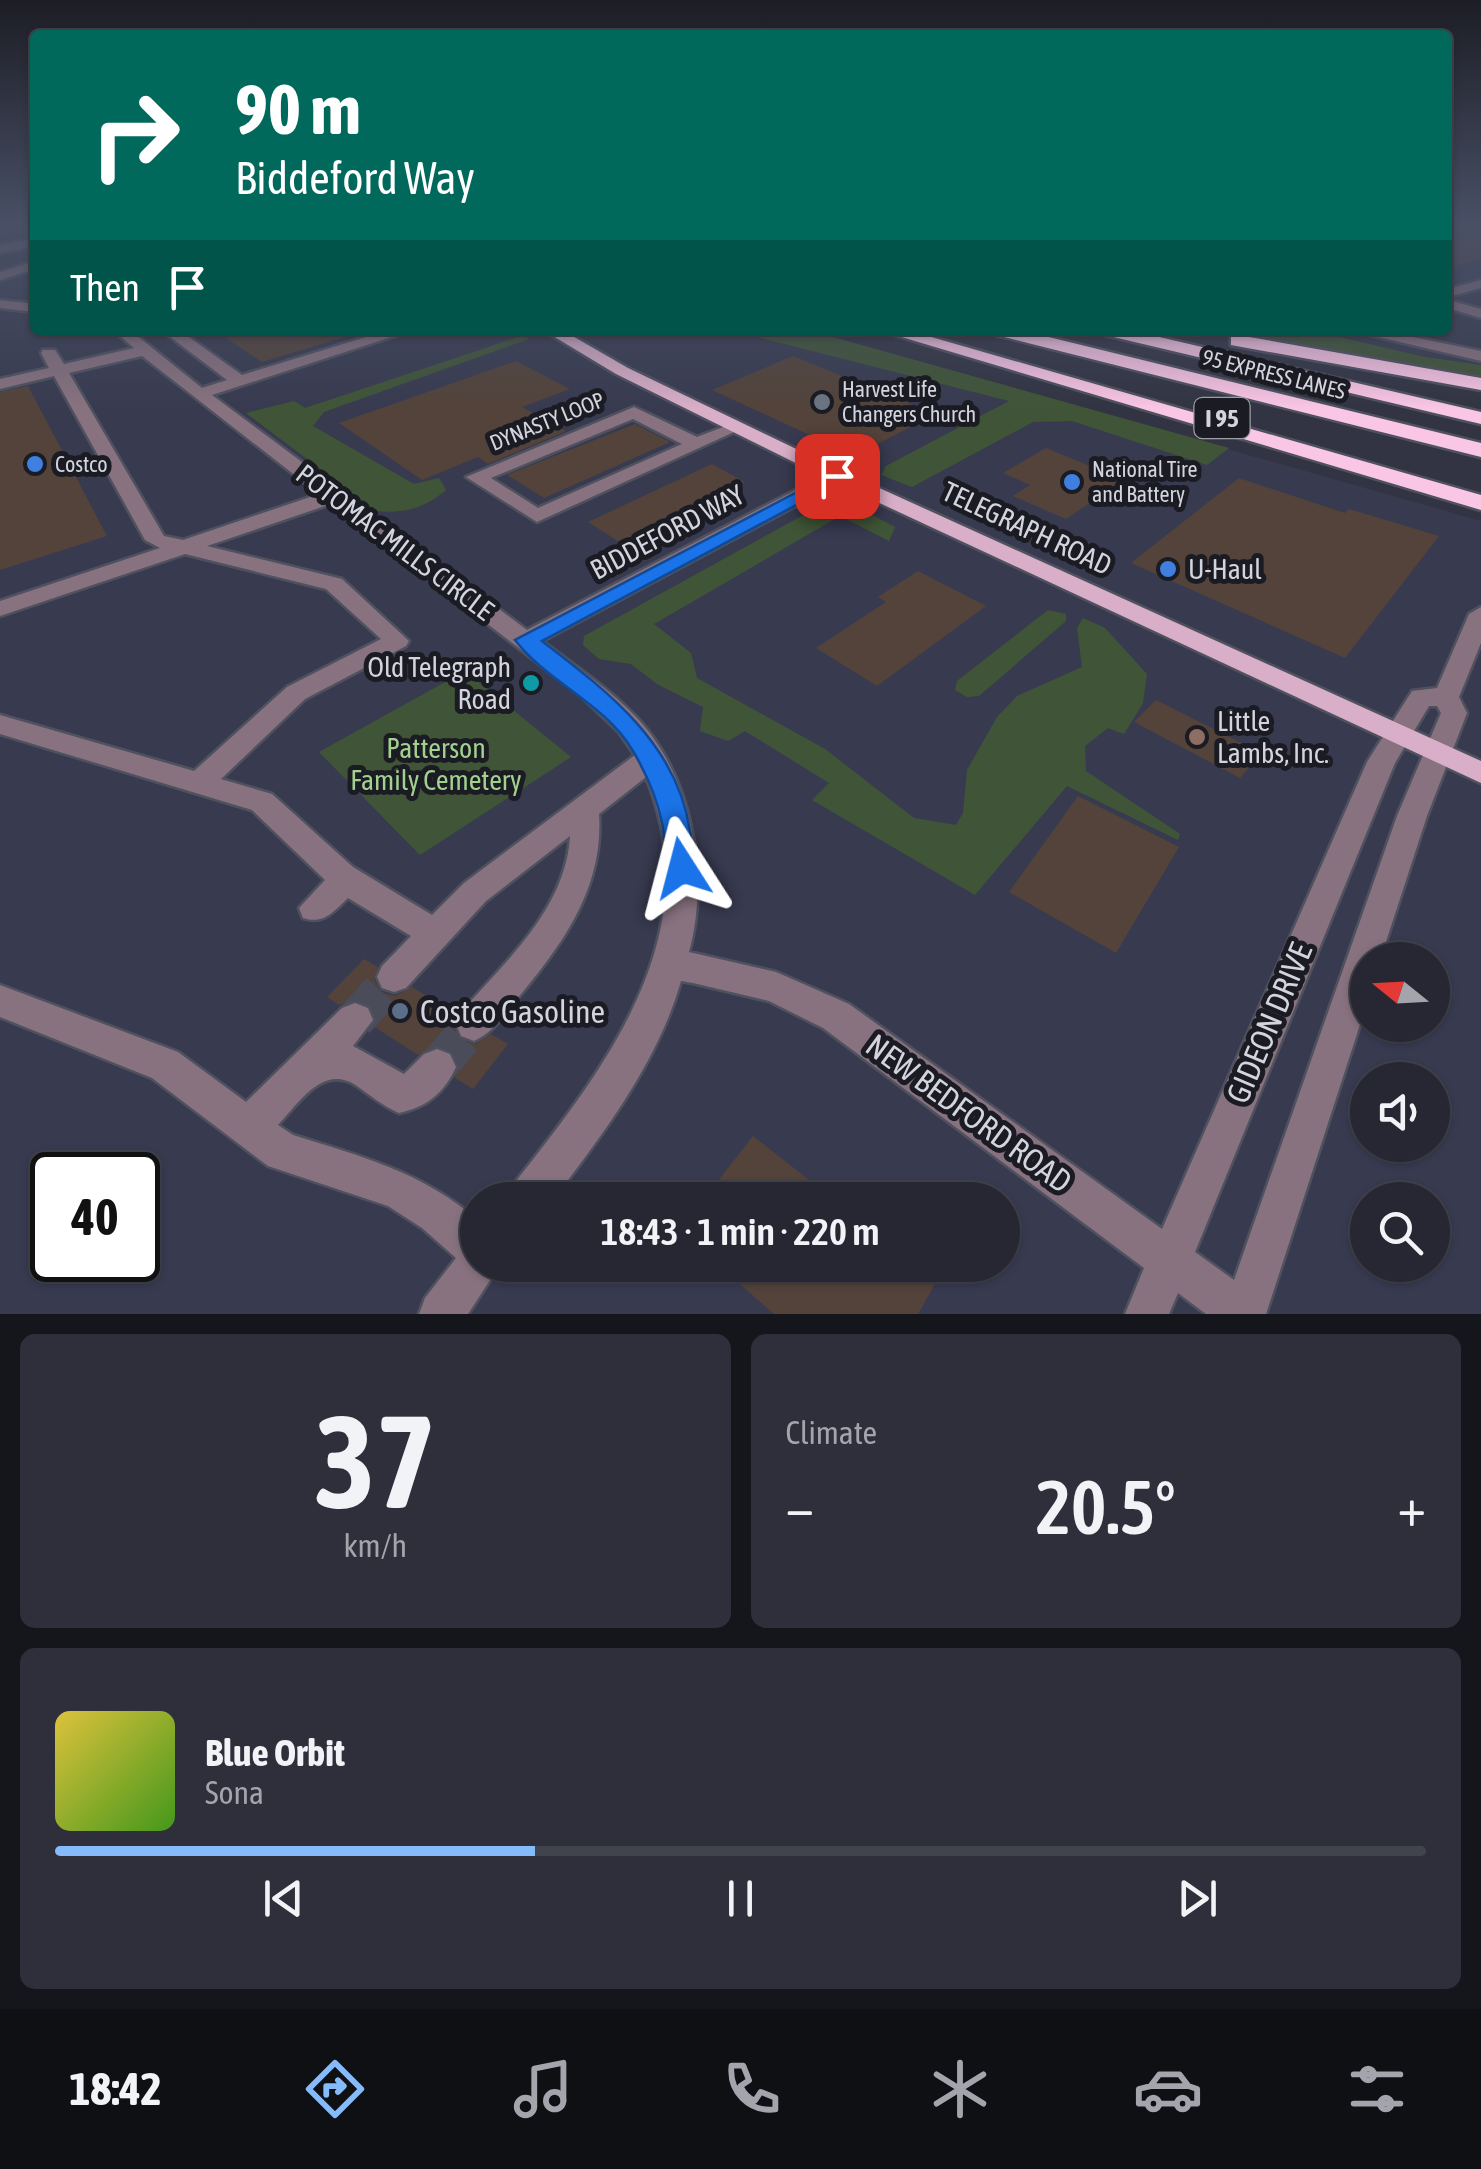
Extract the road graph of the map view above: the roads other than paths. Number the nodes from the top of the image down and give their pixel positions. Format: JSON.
{"nodes":[{"id":1,"x":0,"y":304,"type":"edge"},
{"id":2,"x":1452,"y":305,"type":"edge"},
{"id":3,"x":30,"y":307,"type":"edge"},
{"id":4,"x":1481,"y":314,"type":"edge"},
{"id":5,"x":127,"y":335,"type":"edge"},
{"id":6,"x":176,"y":335,"type":"edge"},
{"id":7,"x":389,"y":335,"type":"edge"},
{"id":8,"x":560,"y":335,"type":"edge"},
{"id":9,"x":906,"y":335,"type":"edge"},
{"id":10,"x":1018,"y":335,"type":"edge"},
{"id":11,"x":1125,"y":335,"type":"edge"},
{"id":12,"x":1184,"y":335,"type":"edge"},
{"id":13,"x":1212,"y":335,"type":"edge"},
{"id":14,"x":1381,"y":335,"type":"edge"},
{"id":15,"x":146,"y":350,"type":"junction"},
{"id":16,"x":963,"y":351,"type":"junction"},
{"id":17,"x":1481,"y":356,"type":"edge"},
{"id":18,"x":54,"y":362,"type":"junction"},
{"id":19,"x":239,"y":382,"type":"junction"},
{"id":20,"x":0,"y":384,"type":"edge"},
{"id":21,"x":1481,"y":384,"type":"edge"},
{"id":22,"x":198,"y":394,"type":"junction"},
{"id":23,"x":1481,"y":403,"type":"edge"},
{"id":24,"x":1481,"y":418,"type":"edge"},
{"id":25,"x":736,"y":426,"type":"junction"},
{"id":26,"x":697,"y":444,"type":"junction"},
{"id":27,"x":1481,"y":450,"type":"edge"},
{"id":28,"x":837,"y":476,"type":"junction"},
{"id":29,"x":1481,"y":484,"type":"edge"},
{"id":30,"x":334,"y":496,"type":"junction"},
{"id":31,"x":1481,"y":502,"type":"edge"},
{"id":32,"x":182,"y":549,"type":"junction"},
{"id":33,"x":0,"y":608,"type":"edge"},
{"id":34,"x":1481,"y":614,"type":"edge"},
{"id":35,"x":526,"y":640,"type":"junction"},
{"id":36,"x":1446,"y":697,"type":"junction"},
{"id":37,"x":0,"y":724,"type":"edge"},
{"id":38,"x":1397,"y":735,"type":"junction"},
{"id":39,"x":1436,"y":753,"type":"junction"},
{"id":40,"x":650,"y":759,"type":"junction"},
{"id":41,"x":1481,"y":773,"type":"edge"},
{"id":42,"x":199,"y":783,"type":"junction"},
{"id":43,"x":584,"y":809,"type":"junction"},
{"id":44,"x":347,"y":879,"type":"junction"},
{"id":45,"x":315,"y":908,"type":"dead end"},
{"id":46,"x":435,"y":934,"type":"junction"},
{"id":47,"x":670,"y":965,"type":"junction"},
{"id":48,"x":394,"y":977,"type":"tunnel mouth"},
{"id":49,"x":0,"y":1001,"type":"edge"},
{"id":50,"x":355,"y":1020,"type":"tunnel mouth"},
{"id":51,"x":474,"y":1024,"type":"tunnel mouth"},
{"id":52,"x":437,"y":1067,"type":"tunnel mouth"},
{"id":53,"x":308,"y":1068,"type":"junction"},
{"id":54,"x":248,"y":1127,"type":"junction"},
{"id":55,"x":542,"y":1182,"type":"edge"},
{"id":56,"x":460,"y":1234,"type":"edge"},
{"id":57,"x":1170,"y":1259,"type":"junction"},
{"id":58,"x":465,"y":1282,"type":"edge"},
{"id":59,"x":441,"y":1314,"type":"edge"},
{"id":60,"x":1147,"y":1314,"type":"edge"},
{"id":61,"x":1243,"y":1314,"type":"edge"}],
"edges":[{"from":1,"to":3,"type":"street"},
{"from":2,"to":4,"type":"street"},
{"from":5,"to":15,"type":"street","name":"POTOMAC MILLS CIRCLE"},
{"from":6,"to":19,"type":"street"},
{"from":7,"to":19,"type":"street"},
{"from":8,"to":25,"type":"main road","name":"TELEGRAPH ROAD"},
{"from":9,"to":16,"type":"highway","number":"I 95"},
{"from":10,"to":27,"type":"highway","name":"95 EXPRESS LANES"},
{"from":11,"to":24,"type":"highway","number":"I 95"},
{"from":12,"to":23,"type":"highway"},
{"from":13,"to":21,"type":"highway"},
{"from":14,"to":17,"type":"street"},
{"from":15,"to":18,"type":"street"},
{"from":15,"to":22,"type":"street","name":"POTOMAC MILLS CIRCLE"},
{"from":16,"to":29,"type":"highway","number":"I 95"},
{"from":16,"to":31,"type":"highway"},
{"from":18,"to":20,"type":"street"},
{"from":18,"to":32,"type":"street"},
{"from":19,"to":22,"type":"street"},
{"from":22,"to":30,"type":"street","name":"POTOMAC MILLS CIRCLE"},
{"from":25,"to":26,"type":"street","name":"DYNASTY LOOP"},
{"from":25,"to":28,"type":"main road","name":"TELEGRAPH ROAD"},
{"from":26,"to":26,"type":"street","name":"DYNASTY LOOP"},
{"from":28,"to":35,"type":"street","name":"BIDDEFORD WAY"},
{"from":28,"to":38,"type":"main road","name":"TELEGRAPH ROAD"},
{"from":30,"to":32,"type":"street"},
{"from":30,"to":35,"type":"street","name":"POTOMAC MILLS CIRCLE"},
{"from":32,"to":33,"type":"street"},
{"from":32,"to":42,"type":"street"},
{"from":34,"to":36,"type":"street"},
{"from":35,"to":40,"type":"street","name":"POTOMAC MILLS CIRCLE"},
{"from":36,"to":38,"type":"street","name":"GIDEON DRIVE"},
{"from":36,"to":39,"type":"street"},
{"from":37,"to":42,"type":"street"},
{"from":38,"to":39,"type":"main road","name":"TELEGRAPH ROAD"},
{"from":38,"to":57,"type":"street","name":"GIDEON DRIVE"},
{"from":39,"to":41,"type":"main road","name":"TELEGRAPH ROAD"},
{"from":39,"to":61,"type":"street"},
{"from":40,"to":43,"type":"street"},
{"from":40,"to":47,"type":"street","name":"POTOMAC MILLS CIRCLE"},
{"from":42,"to":44,"type":"street"},
{"from":43,"to":46,"type":"street"},
{"from":43,"to":51,"type":"street"},
{"from":44,"to":45,"type":"street"},
{"from":44,"to":46,"type":"street"},
{"from":46,"to":48,"type":"street"},
{"from":47,"to":55,"type":"street","name":"POTOMAC MILLS CIRCLE"},
{"from":47,"to":57,"type":"street","name":"NEW BEDFORD ROAD"},
{"from":49,"to":54,"type":"street"},
{"from":50,"to":53,"type":"street"},
{"from":52,"to":53,"type":"street"},
{"from":53,"to":54,"type":"street"},
{"from":54,"to":56,"type":"street"},
{"from":57,"to":60,"type":"street","name":"GIDEON DRIVE"},
{"from":57,"to":61,"type":"street","name":"NEW BEDFORD ROAD"},
{"from":58,"to":59,"type":"street"}]}
